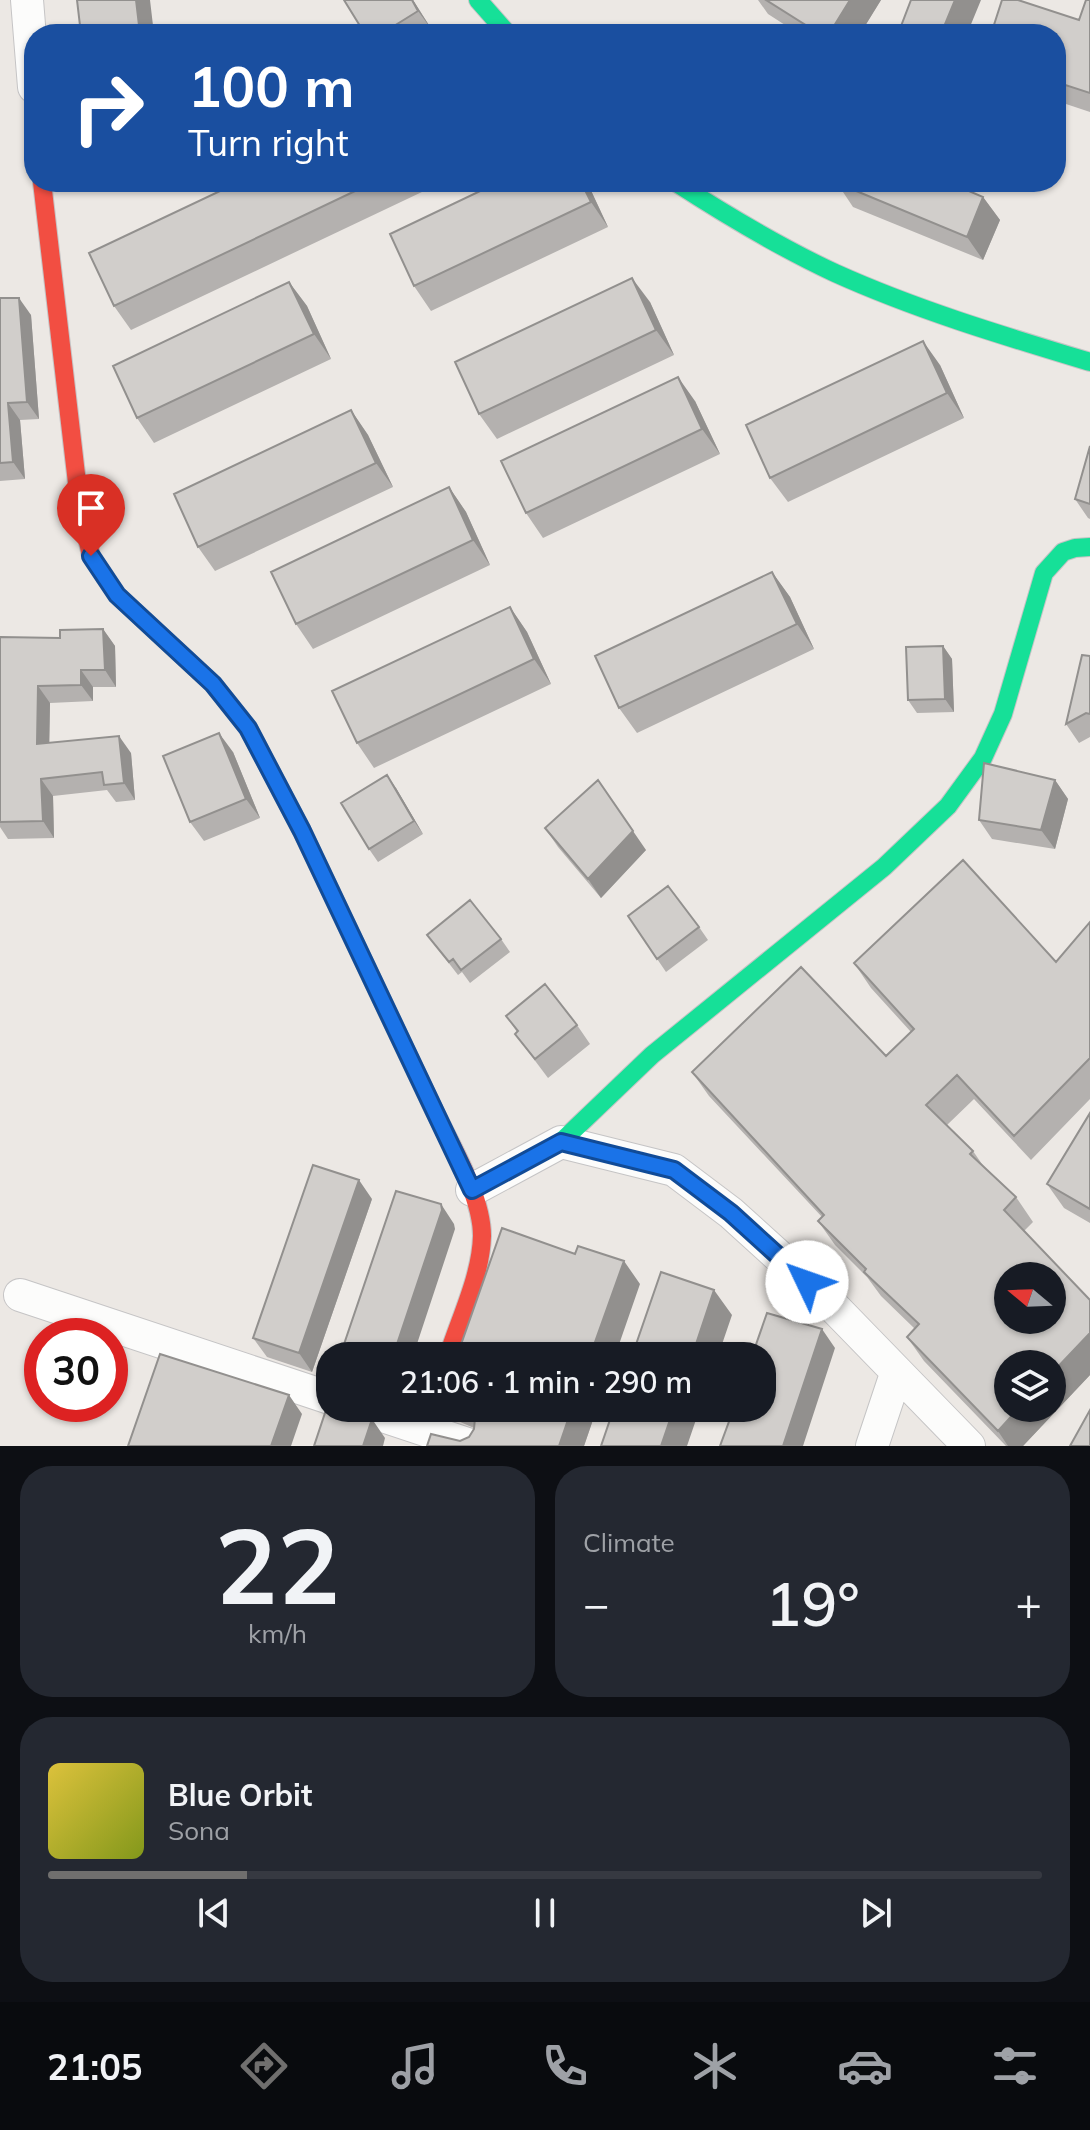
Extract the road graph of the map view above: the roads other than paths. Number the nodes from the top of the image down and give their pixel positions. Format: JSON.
{"nodes":[{"id":1,"x":27,"y":0,"type":"edge"},
{"id":2,"x":478,"y":0,"type":"edge"},
{"id":3,"x":29,"y":24,"type":"edge"},
{"id":4,"x":499,"y":24,"type":"edge"},
{"id":5,"x":43,"y":192,"type":"edge"},
{"id":6,"x":690,"y":192,"type":"edge"},
{"id":7,"x":1090,"y":362,"type":"edge"},
{"id":8,"x":1090,"y":547,"type":"edge"},
{"id":9,"x":561,"y":1142,"type":"junction"},
{"id":10,"x":472,"y":1190,"type":"junction"},
{"id":11,"x":20,"y":1295,"type":"dead end"},
{"id":12,"x":453,"y":1342,"type":"edge"},
{"id":13,"x":896,"y":1374,"type":"junction"},
{"id":14,"x":316,"y":1393,"type":"edge"},
{"id":15,"x":405,"y":1422,"type":"edge"},
{"id":16,"x":425,"y":1428,"type":"edge"},
{"id":17,"x":473,"y":1446,"type":"edge"},
{"id":18,"x":872,"y":1446,"type":"edge"},
{"id":19,"x":969,"y":1446,"type":"edge"}],
"edges":[{"from":1,"to":3,"type":"street"},
{"from":2,"to":4,"type":"street"},
{"from":5,"to":10,"type":"street"},
{"from":6,"to":7,"type":"street"},
{"from":8,"to":9,"type":"street"},
{"from":9,"to":10,"type":"street"},
{"from":9,"to":13,"type":"street"},
{"from":10,"to":12,"type":"street"},
{"from":11,"to":14,"type":"street"},
{"from":13,"to":18,"type":"street"},
{"from":13,"to":19,"type":"street"},
{"from":15,"to":16,"type":"street"},
{"from":16,"to":17,"type":"street"}]}
